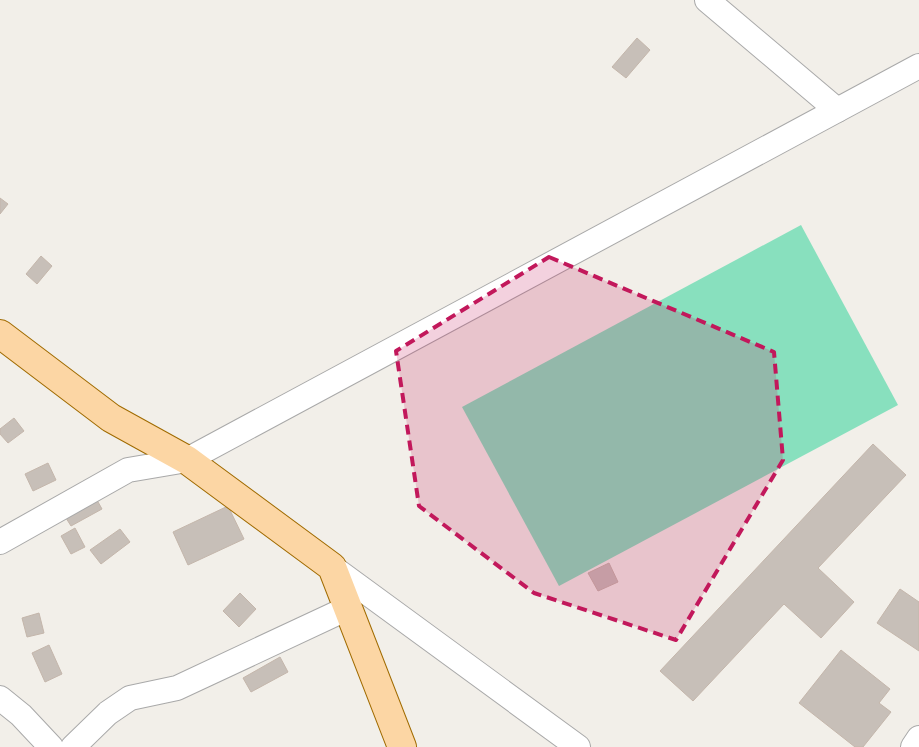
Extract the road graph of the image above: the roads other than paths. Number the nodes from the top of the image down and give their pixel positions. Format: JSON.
{"nodes":[{"id":1,"x":707,"y":0,"type":"edge"},
{"id":2,"x":919,"y":66,"type":"edge"},
{"id":3,"x":837,"y":110,"type":"junction"},
{"id":4,"x":0,"y":334,"type":"edge"},
{"id":5,"x":188,"y":460,"type":"junction"},
{"id":6,"x":0,"y":542,"type":"edge"},
{"id":7,"x":332,"y":567,"type":"junction"},
{"id":8,"x":348,"y":608,"type":"junction"},
{"id":9,"x":0,"y":698,"type":"edge"},
{"id":10,"x":919,"y":738,"type":"edge"},
{"id":11,"x":51,"y":747,"type":"edge"},
{"id":12,"x":73,"y":747,"type":"edge"},
{"id":13,"x":402,"y":747,"type":"edge"},
{"id":14,"x":578,"y":747,"type":"edge"},
{"id":15,"x":913,"y":747,"type":"edge"}],
"edges":[{"from":1,"to":3,"type":"street"},
{"from":2,"to":3,"type":"street"},
{"from":3,"to":5,"type":"street"},
{"from":4,"to":5,"type":"main road"},
{"from":5,"to":6,"type":"street"},
{"from":5,"to":7,"type":"main road"},
{"from":7,"to":8,"type":"main road"},
{"from":7,"to":14,"type":"street"},
{"from":8,"to":12,"type":"street"},
{"from":8,"to":13,"type":"main road"},
{"from":9,"to":11,"type":"street"},
{"from":10,"to":15,"type":"street"}]}
